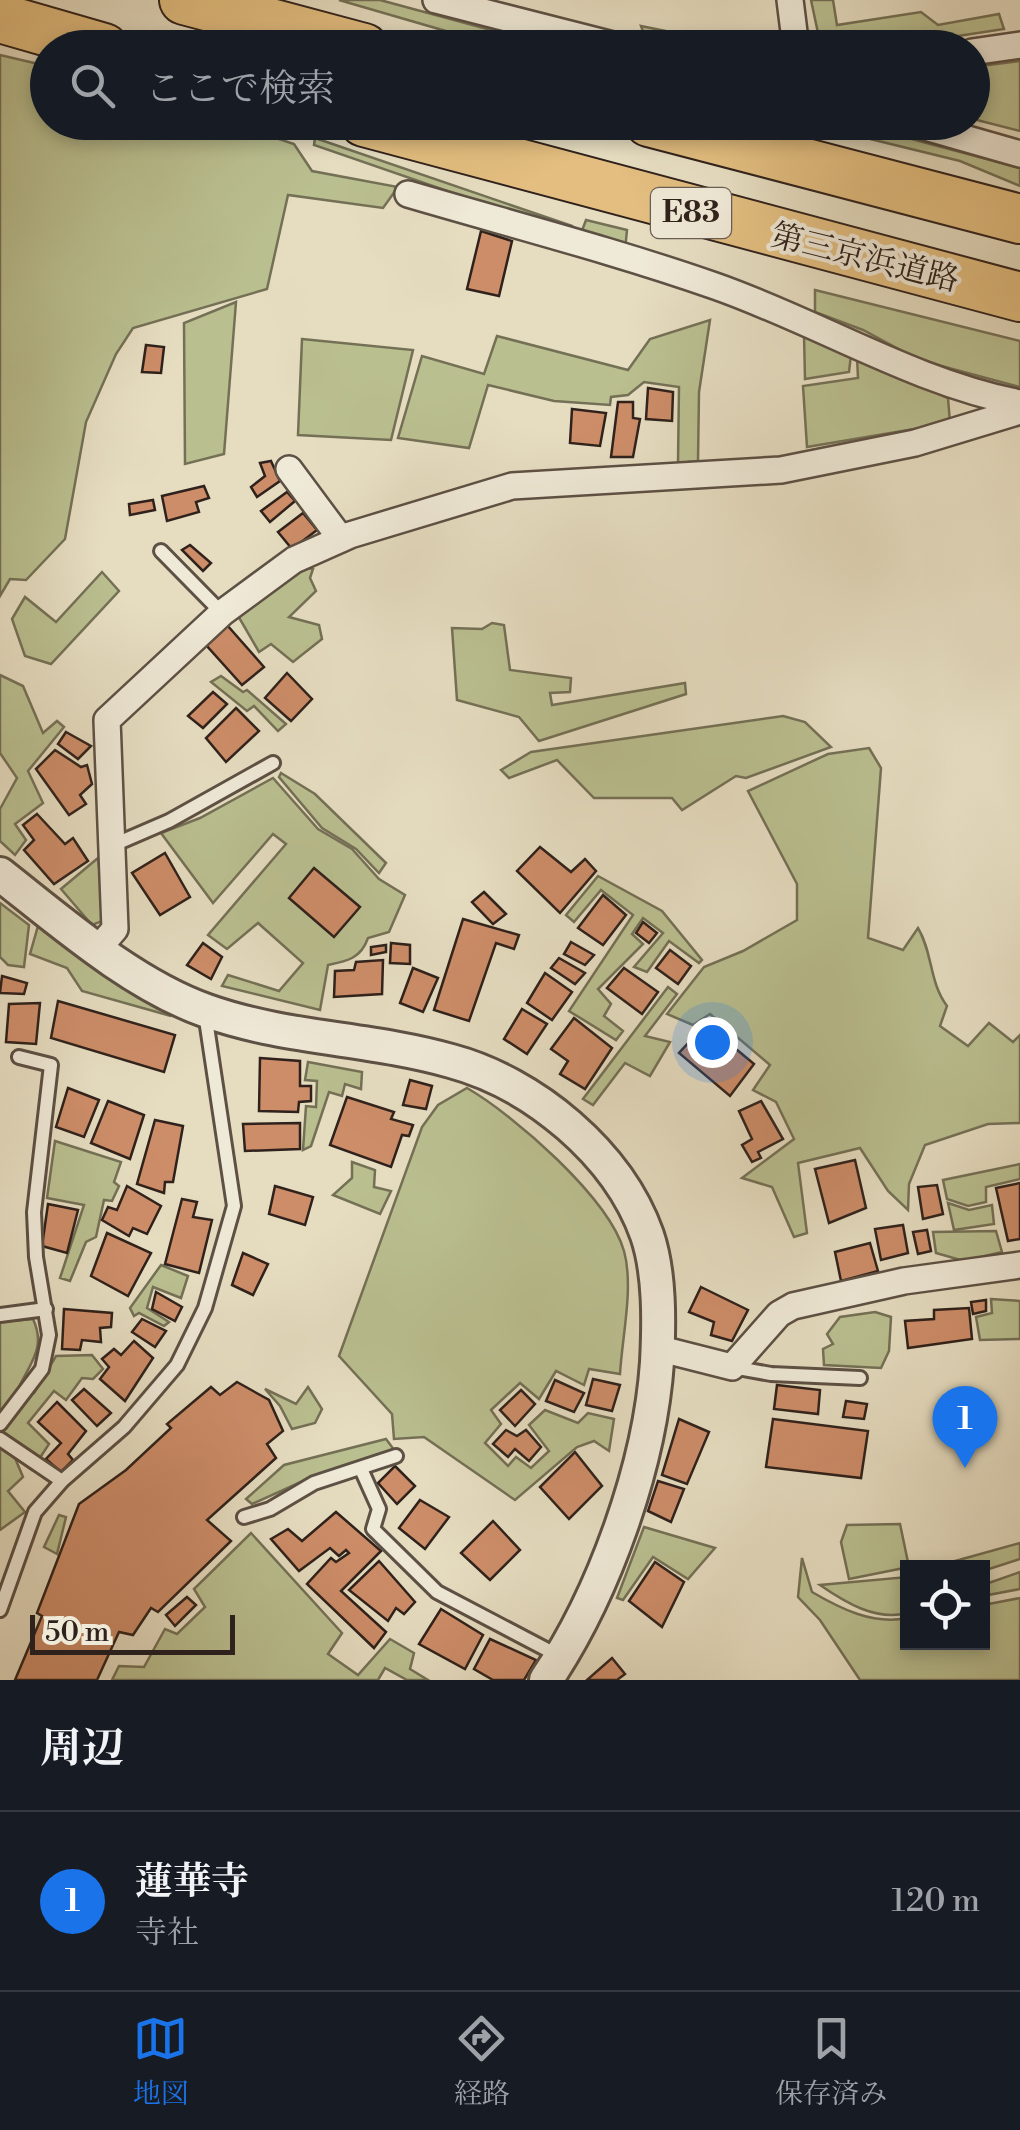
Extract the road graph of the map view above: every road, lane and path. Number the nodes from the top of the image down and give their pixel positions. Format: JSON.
{"nodes":[{"id":1,"x":184,"y":0,"type":"edge"},
{"id":2,"x":436,"y":0,"type":"edge"},
{"id":3,"x":790,"y":0,"type":"edge"},
{"id":4,"x":296,"y":30,"type":"edge"},
{"id":5,"x":554,"y":30,"type":"edge"},
{"id":6,"x":794,"y":30,"type":"edge"},
{"id":7,"x":1020,"y":45,"type":"edge"},
{"id":8,"x":990,"y":49,"type":"edge"},
{"id":9,"x":431,"y":140,"type":"edge"},
{"id":10,"x":718,"y":140,"type":"edge"},
{"id":11,"x":971,"y":140,"type":"edge"},
{"id":12,"x":1020,"y":154,"type":"edge"},
{"id":13,"x":408,"y":194,"type":"dead end"},
{"id":14,"x":1020,"y":219,"type":"edge"},
{"id":15,"x":1020,"y":297,"type":"edge"},
{"id":16,"x":1020,"y":402,"type":"edge"},
{"id":17,"x":1020,"y":411,"type":"edge"},
{"id":18,"x":289,"y":469,"type":"dead end"},
{"id":19,"x":341,"y":539,"type":"junction"},
{"id":20,"x":161,"y":551,"type":"dead end"},
{"id":21,"x":222,"y":613,"type":"junction"},
{"id":22,"x":272,"y":763,"type":"dead end"},
{"id":23,"x":109,"y":847,"type":"junction"},
{"id":24,"x":0,"y":874,"type":"edge"},
{"id":25,"x":96,"y":951,"type":"junction"},
{"id":26,"x":204,"y":1010,"type":"junction"},
{"id":27,"x":19,"y":1057,"type":"dead end"},
{"id":28,"x":1020,"y":1265,"type":"edge"},
{"id":29,"x":46,"y":1309,"type":"junction"},
{"id":30,"x":0,"y":1315,"type":"edge"},
{"id":31,"x":658,"y":1348,"type":"junction"},
{"id":32,"x":732,"y":1367,"type":"junction"},
{"id":33,"x":860,"y":1378,"type":"dead end"},
{"id":34,"x":0,"y":1424,"type":"edge"},
{"id":35,"x":0,"y":1439,"type":"edge"},
{"id":36,"x":396,"y":1456,"type":"dead end"},
{"id":37,"x":362,"y":1469,"type":"junction"},
{"id":38,"x":62,"y":1481,"type":"junction"},
{"id":39,"x":244,"y":1517,"type":"dead end"},
{"id":40,"x":0,"y":1610,"type":"edge"},
{"id":41,"x":553,"y":1668,"type":"edge"}],
"edges":[{"from":1,"to":4,"type":"highway"},
{"from":2,"to":5,"type":"street"},
{"from":3,"to":6,"type":"street"},
{"from":7,"to":8,"type":"street"},
{"from":9,"to":15,"type":"highway","name":"第三京浜道路","number":"E83"},
{"from":10,"to":14,"type":"highway","number":"E83"},
{"from":11,"to":12,"type":"street"},
{"from":13,"to":16,"type":"street"},
{"from":17,"to":19,"type":"street"},
{"from":18,"to":19,"type":"street"},
{"from":19,"to":21,"type":"street"},
{"from":20,"to":21,"type":"lane"},
{"from":21,"to":23,"type":"street"},
{"from":22,"to":23,"type":"lane"},
{"from":23,"to":25,"type":"street"},
{"from":24,"to":25,"type":"street"},
{"from":25,"to":26,"type":"street"},
{"from":26,"to":31,"type":"street"},
{"from":26,"to":38,"type":"lane"},
{"from":27,"to":29,"type":"lane"},
{"from":28,"to":32,"type":"street"},
{"from":29,"to":30,"type":"lane"},
{"from":29,"to":34,"type":"lane"},
{"from":31,"to":32,"type":"street"},
{"from":31,"to":41,"type":"street"},
{"from":32,"to":33,"type":"lane"},
{"from":35,"to":38,"type":"lane"},
{"from":36,"to":37,"type":"lane"},
{"from":37,"to":39,"type":"lane"},
{"from":37,"to":41,"type":"lane"},
{"from":38,"to":40,"type":"lane"}]}
